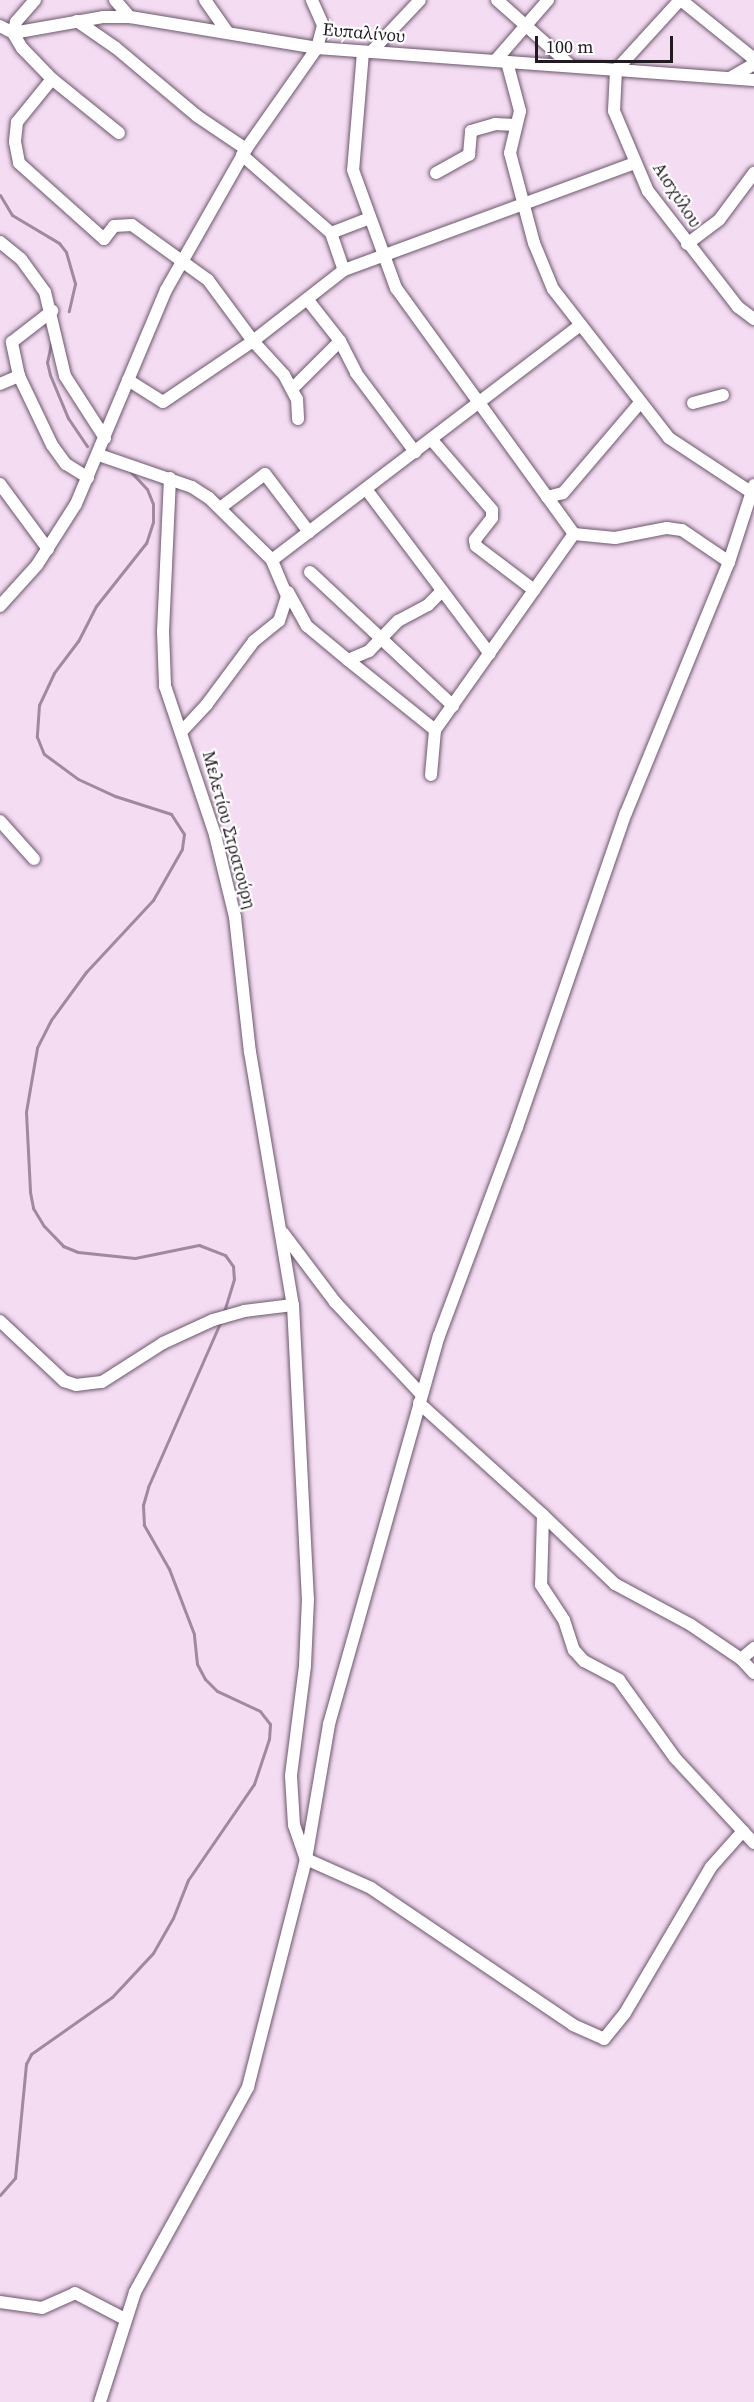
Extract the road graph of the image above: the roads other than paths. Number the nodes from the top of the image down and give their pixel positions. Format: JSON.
{"nodes":[{"id":1,"x":35,"y":0,"type":"edge"},
{"id":2,"x":115,"y":0,"type":"edge"},
{"id":3,"x":206,"y":0,"type":"edge"},
{"id":4,"x":420,"y":0,"type":"edge"},
{"id":5,"x":497,"y":0,"type":"edge"},
{"id":6,"x":549,"y":0,"type":"edge"},
{"id":7,"x":680,"y":0,"type":"edge"},
{"id":8,"x":316,"y":2,"type":"edge"},
{"id":9,"x":130,"y":17,"type":"junction"},
{"id":10,"x":77,"y":21,"type":"junction"},
{"id":11,"x":0,"y":26,"type":"edge"},
{"id":12,"x":525,"y":26,"type":"junction"},
{"id":13,"x":227,"y":32,"type":"junction"},
{"id":14,"x":13,"y":33,"type":"junction"},
{"id":15,"x":317,"y":48,"type":"junction"},
{"id":16,"x":367,"y":52,"type":"junction"},
{"id":17,"x":754,"y":59,"type":"edge"},
{"id":18,"x":501,"y":61,"type":"junction"},
{"id":19,"x":754,"y":64,"type":"edge"},
{"id":20,"x":571,"y":66,"type":"junction"},
{"id":21,"x":616,"y":70,"type":"junction"},
{"id":22,"x":730,"y":78,"type":"junction"},
{"id":23,"x":52,"y":79,"type":"junction"},
{"id":24,"x":754,"y":80,"type":"edge"},
{"id":25,"x":516,"y":125,"type":"junction"},
{"id":26,"x":119,"y":133,"type":"dead end"},
{"id":27,"x":244,"y":152,"type":"junction"},
{"id":28,"x":635,"y":163,"type":"junction"},
{"id":29,"x":436,"y":173,"type":"dead end"},
{"id":30,"x":754,"y":173,"type":"edge"},
{"id":31,"x":522,"y":205,"type":"junction"},
{"id":32,"x":368,"y":219,"type":"junction"},
{"id":33,"x":331,"y":233,"type":"junction"},
{"id":34,"x":0,"y":242,"type":"edge"},
{"id":35,"x":687,"y":244,"type":"junction"},
{"id":36,"x":386,"y":256,"type":"junction"},
{"id":37,"x":185,"y":260,"type":"junction"},
{"id":38,"x":344,"y":270,"type":"junction"},
{"id":39,"x":307,"y":299,"type":"junction"},
{"id":40,"x":52,"y":311,"type":"junction"},
{"id":41,"x":754,"y":319,"type":"edge"},
{"id":42,"x":580,"y":325,"type":"junction"},
{"id":43,"x":253,"y":340,"type":"junction"},
{"id":44,"x":340,"y":341,"type":"junction"},
{"id":45,"x":12,"y":342,"type":"junction"},
{"id":46,"x":0,"y":347,"type":"edge"},
{"id":47,"x":18,"y":376,"type":"junction"},
{"id":48,"x":128,"y":380,"type":"junction"},
{"id":49,"x":0,"y":384,"type":"edge"},
{"id":50,"x":292,"y":389,"type":"junction"},
{"id":51,"x":723,"y":395,"type":"dead end"},
{"id":52,"x":640,"y":403,"type":"junction"},
{"id":53,"x":693,"y":403,"type":"dead end"},
{"id":54,"x":480,"y":404,"type":"junction"},
{"id":55,"x":298,"y":419,"type":"dead end"},
{"id":56,"x":105,"y":438,"type":"junction"},
{"id":57,"x":431,"y":439,"type":"junction"},
{"id":58,"x":415,"y":452,"type":"junction"},
{"id":59,"x":99,"y":455,"type":"junction"},
{"id":60,"x":170,"y":477,"type":"junction"},
{"id":61,"x":88,"y":478,"type":"junction"},
{"id":62,"x":0,"y":484,"type":"edge"},
{"id":63,"x":366,"y":489,"type":"junction"},
{"id":64,"x":753,"y":490,"type":"edge"},
{"id":65,"x":547,"y":497,"type":"junction"},
{"id":66,"x":220,"y":508,"type":"junction"},
{"id":67,"x":309,"y":532,"type":"junction"},
{"id":68,"x":574,"y":534,"type":"junction"},
{"id":69,"x":48,"y":549,"type":"junction"},
{"id":70,"x":272,"y":561,"type":"junction"},
{"id":71,"x":729,"y":562,"type":"junction"},
{"id":72,"x":310,"y":572,"type":"dead end"},
{"id":73,"x":285,"y":586,"type":"junction"},
{"id":74,"x":534,"y":590,"type":"junction"},
{"id":75,"x":442,"y":591,"type":"junction"},
{"id":76,"x":0,"y":606,"type":"edge"},
{"id":77,"x":381,"y":640,"type":"junction"},
{"id":78,"x":490,"y":654,"type":"junction"},
{"id":79,"x":348,"y":660,"type":"junction"},
{"id":80,"x":453,"y":706,"type":"junction"},
{"id":81,"x":183,"y":730,"type":"junction"},
{"id":82,"x":435,"y":730,"type":"junction"},
{"id":83,"x":431,"y":775,"type":"dead end"},
{"id":84,"x":0,"y":821,"type":"edge"},
{"id":85,"x":34,"y":859,"type":"dead end"},
{"id":86,"x":280,"y":1229,"type":"junction"},
{"id":87,"x":293,"y":1305,"type":"junction"},
{"id":88,"x":0,"y":1321,"type":"edge"},
{"id":89,"x":420,"y":1398,"type":"junction"},
{"id":90,"x":543,"y":1515,"type":"junction"},
{"id":91,"x":754,"y":1648,"type":"edge"},
{"id":92,"x":741,"y":1659,"type":"junction"},
{"id":93,"x":754,"y":1673,"type":"edge"},
{"id":94,"x":744,"y":1831,"type":"junction"},
{"id":95,"x":754,"y":1843,"type":"edge"},
{"id":96,"x":306,"y":1859,"type":"junction"},
{"id":97,"x":0,"y":2302,"type":"edge"},
{"id":98,"x":125,"y":2319,"type":"junction"},
{"id":99,"x":100,"y":2402,"type":"edge"}],
"edges":[{"from":1,"to":14,"type":"street"},
{"from":2,"to":9,"type":"street"},
{"from":3,"to":13,"type":"street"},
{"from":4,"to":16,"type":"street"},
{"from":5,"to":12,"type":"street"},
{"from":6,"to":12,"type":"street"},
{"from":7,"to":17,"type":"street"},
{"from":7,"to":21,"type":"street"},
{"from":8,"to":15,"type":"street"},
{"from":9,"to":10,"type":"street","name":"Ευπαλίνου"},
{"from":9,"to":13,"type":"street","name":"Ευπαλίνου"},
{"from":10,"to":14,"type":"street","name":"Ευπαλίνου"},
{"from":10,"to":27,"type":"street"},
{"from":11,"to":14,"type":"street"},
{"from":12,"to":18,"type":"street"},
{"from":12,"to":20,"type":"street"},
{"from":13,"to":15,"type":"street","name":"Ευπαλίνου"},
{"from":14,"to":23,"type":"street"},
{"from":15,"to":16,"type":"street","name":"Ευπαλίνου"},
{"from":15,"to":27,"type":"street"},
{"from":16,"to":18,"type":"street","name":"Ευπαλίνου"},
{"from":16,"to":32,"type":"street"},
{"from":18,"to":20,"type":"street","name":"Ευπαλίνου"},
{"from":18,"to":25,"type":"street"},
{"from":19,"to":22,"type":"street"},
{"from":20,"to":21,"type":"street","name":"Ευπαλίνου"},
{"from":21,"to":22,"type":"street","name":"Ευπαλίνου"},
{"from":21,"to":28,"type":"street","name":"Αισχύλου"},
{"from":22,"to":24,"type":"street","name":"Ευπαλίνου"},
{"from":23,"to":26,"type":"street"},
{"from":23,"to":37,"type":"street"},
{"from":25,"to":29,"type":"street"},
{"from":25,"to":31,"type":"street"},
{"from":27,"to":33,"type":"street"},
{"from":27,"to":37,"type":"street"},
{"from":28,"to":31,"type":"street"},
{"from":28,"to":35,"type":"street","name":"Αισχύλου"},
{"from":30,"to":35,"type":"street"},
{"from":31,"to":36,"type":"street"},
{"from":31,"to":42,"type":"street"},
{"from":32,"to":33,"type":"street"},
{"from":32,"to":36,"type":"street"},
{"from":33,"to":38,"type":"street"},
{"from":34,"to":40,"type":"street"},
{"from":35,"to":41,"type":"street","name":"Αισχύλου"},
{"from":36,"to":38,"type":"street"},
{"from":36,"to":54,"type":"street"},
{"from":37,"to":43,"type":"street"},
{"from":37,"to":48,"type":"street"},
{"from":38,"to":39,"type":"street"},
{"from":39,"to":43,"type":"street"},
{"from":39,"to":44,"type":"street"},
{"from":40,"to":45,"type":"street"},
{"from":40,"to":56,"type":"street"},
{"from":42,"to":52,"type":"street"},
{"from":42,"to":54,"type":"street"},
{"from":43,"to":48,"type":"street"},
{"from":43,"to":50,"type":"street"},
{"from":44,"to":50,"type":"street"},
{"from":44,"to":58,"type":"street"},
{"from":45,"to":46,"type":"street"},
{"from":45,"to":47,"type":"street"},
{"from":47,"to":49,"type":"street"},
{"from":47,"to":61,"type":"street"},
{"from":48,"to":56,"type":"street"},
{"from":50,"to":55,"type":"street"},
{"from":51,"to":53,"type":"street"},
{"from":52,"to":64,"type":"street"},
{"from":52,"to":65,"type":"street"},
{"from":54,"to":57,"type":"street"},
{"from":54,"to":65,"type":"street"},
{"from":56,"to":59,"type":"street"},
{"from":57,"to":58,"type":"street"},
{"from":57,"to":74,"type":"street"},
{"from":58,"to":63,"type":"street"},
{"from":59,"to":60,"type":"street"},
{"from":59,"to":61,"type":"street"},
{"from":60,"to":66,"type":"street"},
{"from":60,"to":81,"type":"street","name":"Μελετίου Στρατούρη"},
{"from":61,"to":69,"type":"street"},
{"from":62,"to":69,"type":"street"},
{"from":63,"to":67,"type":"street"},
{"from":63,"to":75,"type":"street"},
{"from":64,"to":71,"type":"street"},
{"from":65,"to":68,"type":"street"},
{"from":66,"to":67,"type":"street"},
{"from":66,"to":70,"type":"street"},
{"from":67,"to":70,"type":"street"},
{"from":68,"to":71,"type":"street"},
{"from":68,"to":74,"type":"street"},
{"from":69,"to":76,"type":"street"},
{"from":70,"to":73,"type":"street"},
{"from":71,"to":89,"type":"street"},
{"from":72,"to":77,"type":"street"},
{"from":73,"to":79,"type":"street"},
{"from":73,"to":81,"type":"street"},
{"from":74,"to":78,"type":"street"},
{"from":75,"to":77,"type":"street"},
{"from":75,"to":78,"type":"street"},
{"from":77,"to":79,"type":"street"},
{"from":77,"to":80,"type":"street"},
{"from":78,"to":80,"type":"street"},
{"from":79,"to":82,"type":"street"},
{"from":80,"to":82,"type":"street"},
{"from":81,"to":86,"type":"street","name":"Μελετίου Στρατούρη"},
{"from":82,"to":83,"type":"street"},
{"from":84,"to":85,"type":"street"},
{"from":86,"to":87,"type":"street","name":"Μελετίου Στρατούρη"},
{"from":86,"to":89,"type":"street"},
{"from":87,"to":88,"type":"street"},
{"from":87,"to":96,"type":"street","name":"Μελετίου Στρατούρη"},
{"from":89,"to":90,"type":"street"},
{"from":89,"to":96,"type":"street"},
{"from":90,"to":92,"type":"street"},
{"from":90,"to":94,"type":"street"},
{"from":91,"to":92,"type":"street"},
{"from":92,"to":93,"type":"street"},
{"from":94,"to":95,"type":"street"},
{"from":94,"to":96,"type":"street"},
{"from":96,"to":98,"type":"street"},
{"from":97,"to":98,"type":"street"},
{"from":98,"to":99,"type":"street"}]}
